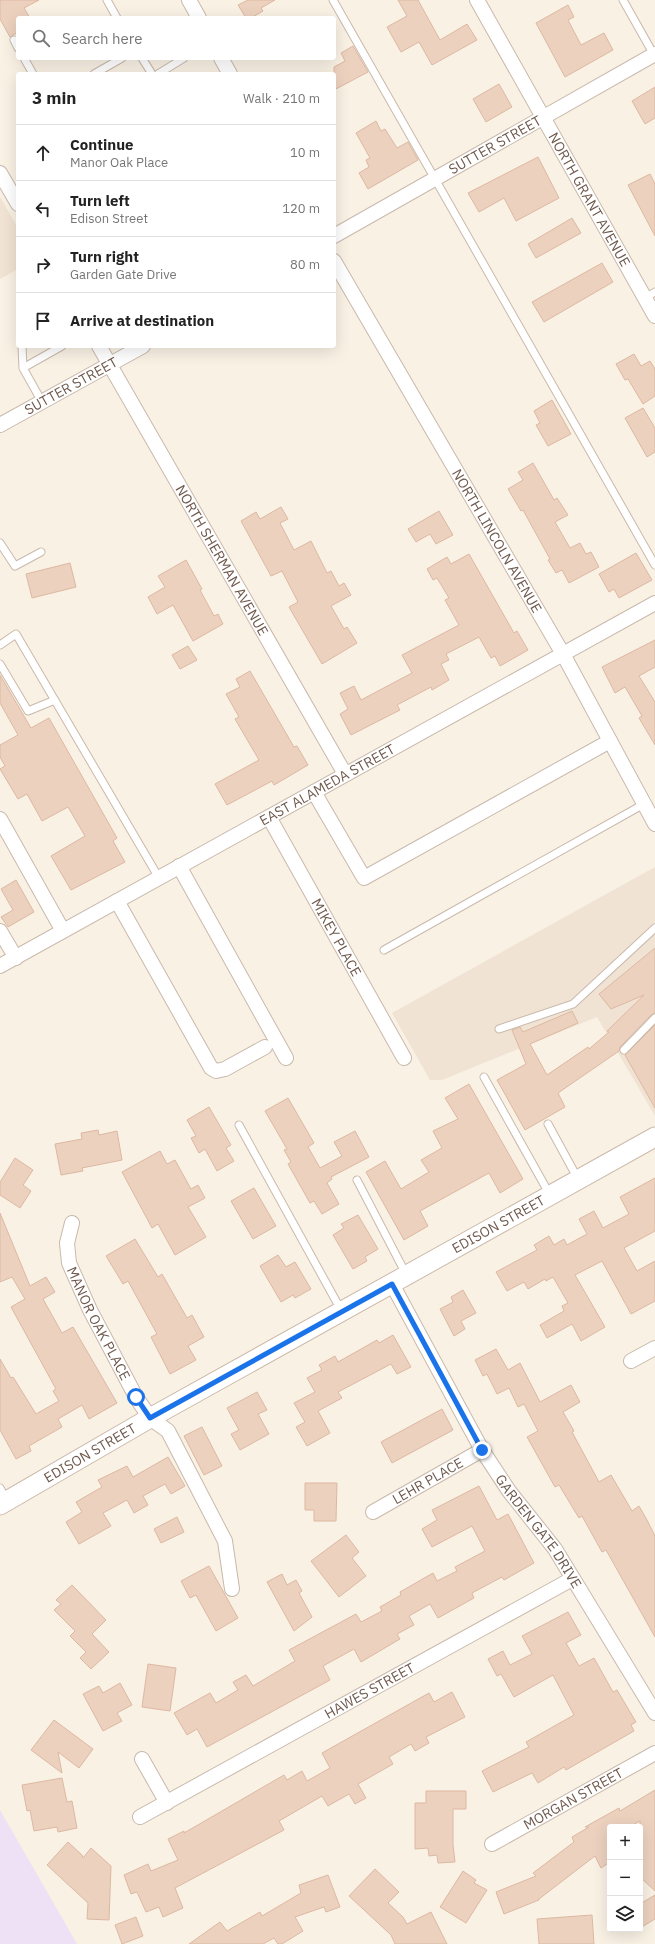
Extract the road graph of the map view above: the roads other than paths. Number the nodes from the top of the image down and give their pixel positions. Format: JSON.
{"nodes":[{"id":1,"x":107,"y":0,"type":"edge"},
{"id":2,"x":189,"y":0,"type":"edge"},
{"id":3,"x":333,"y":0,"type":"edge"},
{"id":4,"x":477,"y":0,"type":"edge"},
{"id":5,"x":623,"y":0,"type":"edge"},
{"id":6,"x":117,"y":16,"type":"edge"},
{"id":7,"x":198,"y":16,"type":"edge"},
{"id":8,"x":14,"y":40,"type":"dead end"},
{"id":9,"x":16,"y":44,"type":"edge"},
{"id":10,"x":655,"y":55,"type":"edge"},
{"id":11,"x":25,"y":60,"type":"edge"},
{"id":12,"x":118,"y":60,"type":"edge"},
{"id":13,"x":143,"y":60,"type":"edge"},
{"id":14,"x":181,"y":60,"type":"edge"},
{"id":15,"x":222,"y":60,"type":"edge"},
{"id":16,"x":32,"y":72,"type":"edge"},
{"id":17,"x":98,"y":72,"type":"edge"},
{"id":18,"x":151,"y":72,"type":"edge"},
{"id":19,"x":161,"y":72,"type":"edge"},
{"id":20,"x":227,"y":72,"type":"edge"},
{"id":21,"x":543,"y":118,"type":"junction"},
{"id":22,"x":0,"y":173,"type":"edge"},
{"id":23,"x":435,"y":179,"type":"junction"},
{"id":24,"x":16,"y":201,"type":"edge"},
{"id":25,"x":336,"y":235,"type":"edge"},
{"id":26,"x":336,"y":264,"type":"edge"},
{"id":27,"x":650,"y":295,"type":"edge"},
{"id":28,"x":655,"y":316,"type":"edge"},
{"id":29,"x":22,"y":348,"type":"edge"},
{"id":30,"x":58,"y":348,"type":"edge"},
{"id":31,"x":100,"y":348,"type":"edge"},
{"id":32,"x":140,"y":348,"type":"edge"},
{"id":33,"x":110,"y":365,"type":"junction"},
{"id":34,"x":23,"y":368,"type":"junction"},
{"id":35,"x":42,"y":402,"type":"junction"},
{"id":36,"x":0,"y":425,"type":"edge"},
{"id":37,"x":0,"y":543,"type":"edge"},
{"id":38,"x":41,"y":552,"type":"dead end"},
{"id":39,"x":655,"y":565,"type":"edge"},
{"id":40,"x":655,"y":603,"type":"edge"},
{"id":41,"x":0,"y":644,"type":"edge"},
{"id":42,"x":563,"y":654,"type":"junction"},
{"id":43,"x":0,"y":664,"type":"edge"},
{"id":44,"x":55,"y":700,"type":"junction"},
{"id":45,"x":610,"y":741,"type":"junction"},
{"id":46,"x":345,"y":774,"type":"junction"},
{"id":47,"x":314,"y":792,"type":"junction"},
{"id":48,"x":644,"y":804,"type":"junction"},
{"id":49,"x":269,"y":817,"type":"junction"},
{"id":50,"x":0,"y":819,"type":"edge"},
{"id":51,"x":655,"y":824,"type":"edge"},
{"id":52,"x":179,"y":866,"type":"junction"},
{"id":53,"x":159,"y":878,"type":"junction"},
{"id":54,"x":117,"y":901,"type":"junction"},
{"id":55,"x":655,"y":928,"type":"edge"},
{"id":56,"x":0,"y":931,"type":"edge"},
{"id":57,"x":63,"y":931,"type":"junction"},
{"id":58,"x":384,"y":950,"type":"dead end"},
{"id":59,"x":16,"y":958,"type":"junction"},
{"id":60,"x":0,"y":966,"type":"edge"},
{"id":61,"x":655,"y":1018,"type":"edge"},
{"id":62,"x":499,"y":1029,"type":"dead end"},
{"id":63,"x":265,"y":1047,"type":"dead end"},
{"id":64,"x":624,"y":1050,"type":"dead end"},
{"id":65,"x":286,"y":1058,"type":"dead end"},
{"id":66,"x":404,"y":1058,"type":"dead end"},
{"id":67,"x":484,"y":1077,"type":"dead end"},
{"id":68,"x":548,"y":1124,"type":"dead end"},
{"id":69,"x":239,"y":1125,"type":"dead end"},
{"id":70,"x":655,"y":1137,"type":"edge"},
{"id":71,"x":357,"y":1180,"type":"dead end"},
{"id":72,"x":578,"y":1180,"type":"junction"},
{"id":73,"x":550,"y":1195,"type":"junction"},
{"id":74,"x":72,"y":1223,"type":"dead end"},
{"id":75,"x":399,"y":1280,"type":"junction"},
{"id":76,"x":342,"y":1312,"type":"junction"},
{"id":77,"x":655,"y":1348,"type":"edge"},
{"id":78,"x":631,"y":1361,"type":"dead end"},
{"id":79,"x":150,"y":1418,"type":"junction"},
{"id":80,"x":482,"y":1450,"type":"junction"},
{"id":81,"x":2,"y":1498,"type":"edge"},
{"id":82,"x":373,"y":1512,"type":"dead end"},
{"id":83,"x":572,"y":1579,"type":"junction"},
{"id":84,"x":232,"y":1588,"type":"dead end"},
{"id":85,"x":655,"y":1713,"type":"edge"},
{"id":86,"x":655,"y":1753,"type":"edge"},
{"id":87,"x":142,"y":1759,"type":"dead end"},
{"id":88,"x":167,"y":1803,"type":"junction"},
{"id":89,"x":140,"y":1817,"type":"dead end"},
{"id":90,"x":492,"y":1844,"type":"dead end"}],
"edges":[{"from":1,"to":6,"type":"lane"},
{"from":2,"to":7,"type":"street"},
{"from":3,"to":23,"type":"lane"},
{"from":4,"to":21,"type":"street","name":"NORTH GRANT AVENUE"},
{"from":5,"to":10,"type":"lane"},
{"from":8,"to":9,"type":"lane"},
{"from":10,"to":21,"type":"street","name":"SUTTER STREET"},
{"from":11,"to":16,"type":"lane"},
{"from":12,"to":17,"type":"lane"},
{"from":13,"to":18,"type":"lane"},
{"from":14,"to":19,"type":"lane"},
{"from":15,"to":20,"type":"street"},
{"from":21,"to":23,"type":"street","name":"SUTTER STREET"},
{"from":21,"to":27,"type":"street","name":"NORTH GRANT AVENUE"},
{"from":22,"to":24,"type":"street"},
{"from":23,"to":25,"type":"street","name":"SUTTER STREET"},
{"from":23,"to":39,"type":"lane"},
{"from":26,"to":42,"type":"street","name":"NORTH LINCOLN AVENUE"},
{"from":27,"to":28,"type":"street","name":"NORTH GRANT AVENUE"},
{"from":29,"to":34,"type":"lane"},
{"from":30,"to":34,"type":"lane"},
{"from":31,"to":33,"type":"street","name":"NORTH SHERMAN AVENUE"},
{"from":32,"to":33,"type":"street","name":"SUTTER STREET"},
{"from":33,"to":35,"type":"street","name":"SUTTER STREET"},
{"from":33,"to":46,"type":"street","name":"NORTH SHERMAN AVENUE"},
{"from":34,"to":35,"type":"lane"},
{"from":35,"to":36,"type":"street","name":"SUTTER STREET"},
{"from":37,"to":38,"type":"lane"},
{"from":40,"to":42,"type":"street","name":"EAST ALAMEDA STREET"},
{"from":41,"to":44,"type":"lane"},
{"from":42,"to":45,"type":"street","name":"NORTH LINCOLN AVENUE"},
{"from":42,"to":46,"type":"street","name":"EAST ALAMEDA STREET"},
{"from":43,"to":44,"type":"lane"},
{"from":44,"to":53,"type":"lane"},
{"from":45,"to":47,"type":"street"},
{"from":45,"to":48,"type":"street","name":"NORTH LINCOLN AVENUE"},
{"from":46,"to":47,"type":"street","name":"EAST ALAMEDA STREET"},
{"from":47,"to":49,"type":"street","name":"EAST ALAMEDA STREET"},
{"from":48,"to":51,"type":"street","name":"NORTH LINCOLN AVENUE"},
{"from":48,"to":58,"type":"lane"},
{"from":49,"to":52,"type":"street","name":"EAST ALAMEDA STREET"},
{"from":49,"to":66,"type":"street","name":"MIKEY PLACE"},
{"from":50,"to":57,"type":"street"},
{"from":52,"to":53,"type":"street","name":"EAST ALAMEDA STREET"},
{"from":52,"to":65,"type":"street"},
{"from":53,"to":54,"type":"street","name":"EAST ALAMEDA STREET"},
{"from":54,"to":57,"type":"street","name":"EAST ALAMEDA STREET"},
{"from":54,"to":63,"type":"street"},
{"from":55,"to":62,"type":"lane"},
{"from":56,"to":59,"type":"street"},
{"from":57,"to":59,"type":"street","name":"EAST ALAMEDA STREET"},
{"from":59,"to":60,"type":"street","name":"EAST ALAMEDA STREET"},
{"from":61,"to":64,"type":"lane"},
{"from":67,"to":73,"type":"lane"},
{"from":68,"to":72,"type":"lane"},
{"from":69,"to":76,"type":"lane"},
{"from":70,"to":72,"type":"street","name":"EDISON STREET"},
{"from":71,"to":75,"type":"lane"},
{"from":72,"to":73,"type":"street","name":"EDISON STREET"},
{"from":73,"to":75,"type":"street","name":"EDISON STREET"},
{"from":74,"to":79,"type":"street","name":"MANOR OAK PLACE"},
{"from":75,"to":76,"type":"street","name":"EDISON STREET"},
{"from":75,"to":80,"type":"street","name":"GARDEN GATE DRIVE"},
{"from":76,"to":79,"type":"street","name":"EDISON STREET"},
{"from":77,"to":78,"type":"street"},
{"from":79,"to":81,"type":"street","name":"EDISON STREET"},
{"from":79,"to":84,"type":"street"},
{"from":80,"to":82,"type":"street","name":"LEHR PLACE"},
{"from":80,"to":83,"type":"street","name":"GARDEN GATE DRIVE"},
{"from":83,"to":85,"type":"street","name":"GARDEN GATE DRIVE"},
{"from":83,"to":88,"type":"street","name":"HAWES STREET"},
{"from":86,"to":90,"type":"street","name":"MORGAN STREET"},
{"from":87,"to":88,"type":"street"},
{"from":88,"to":89,"type":"street","name":"HAWES STREET"}]}
